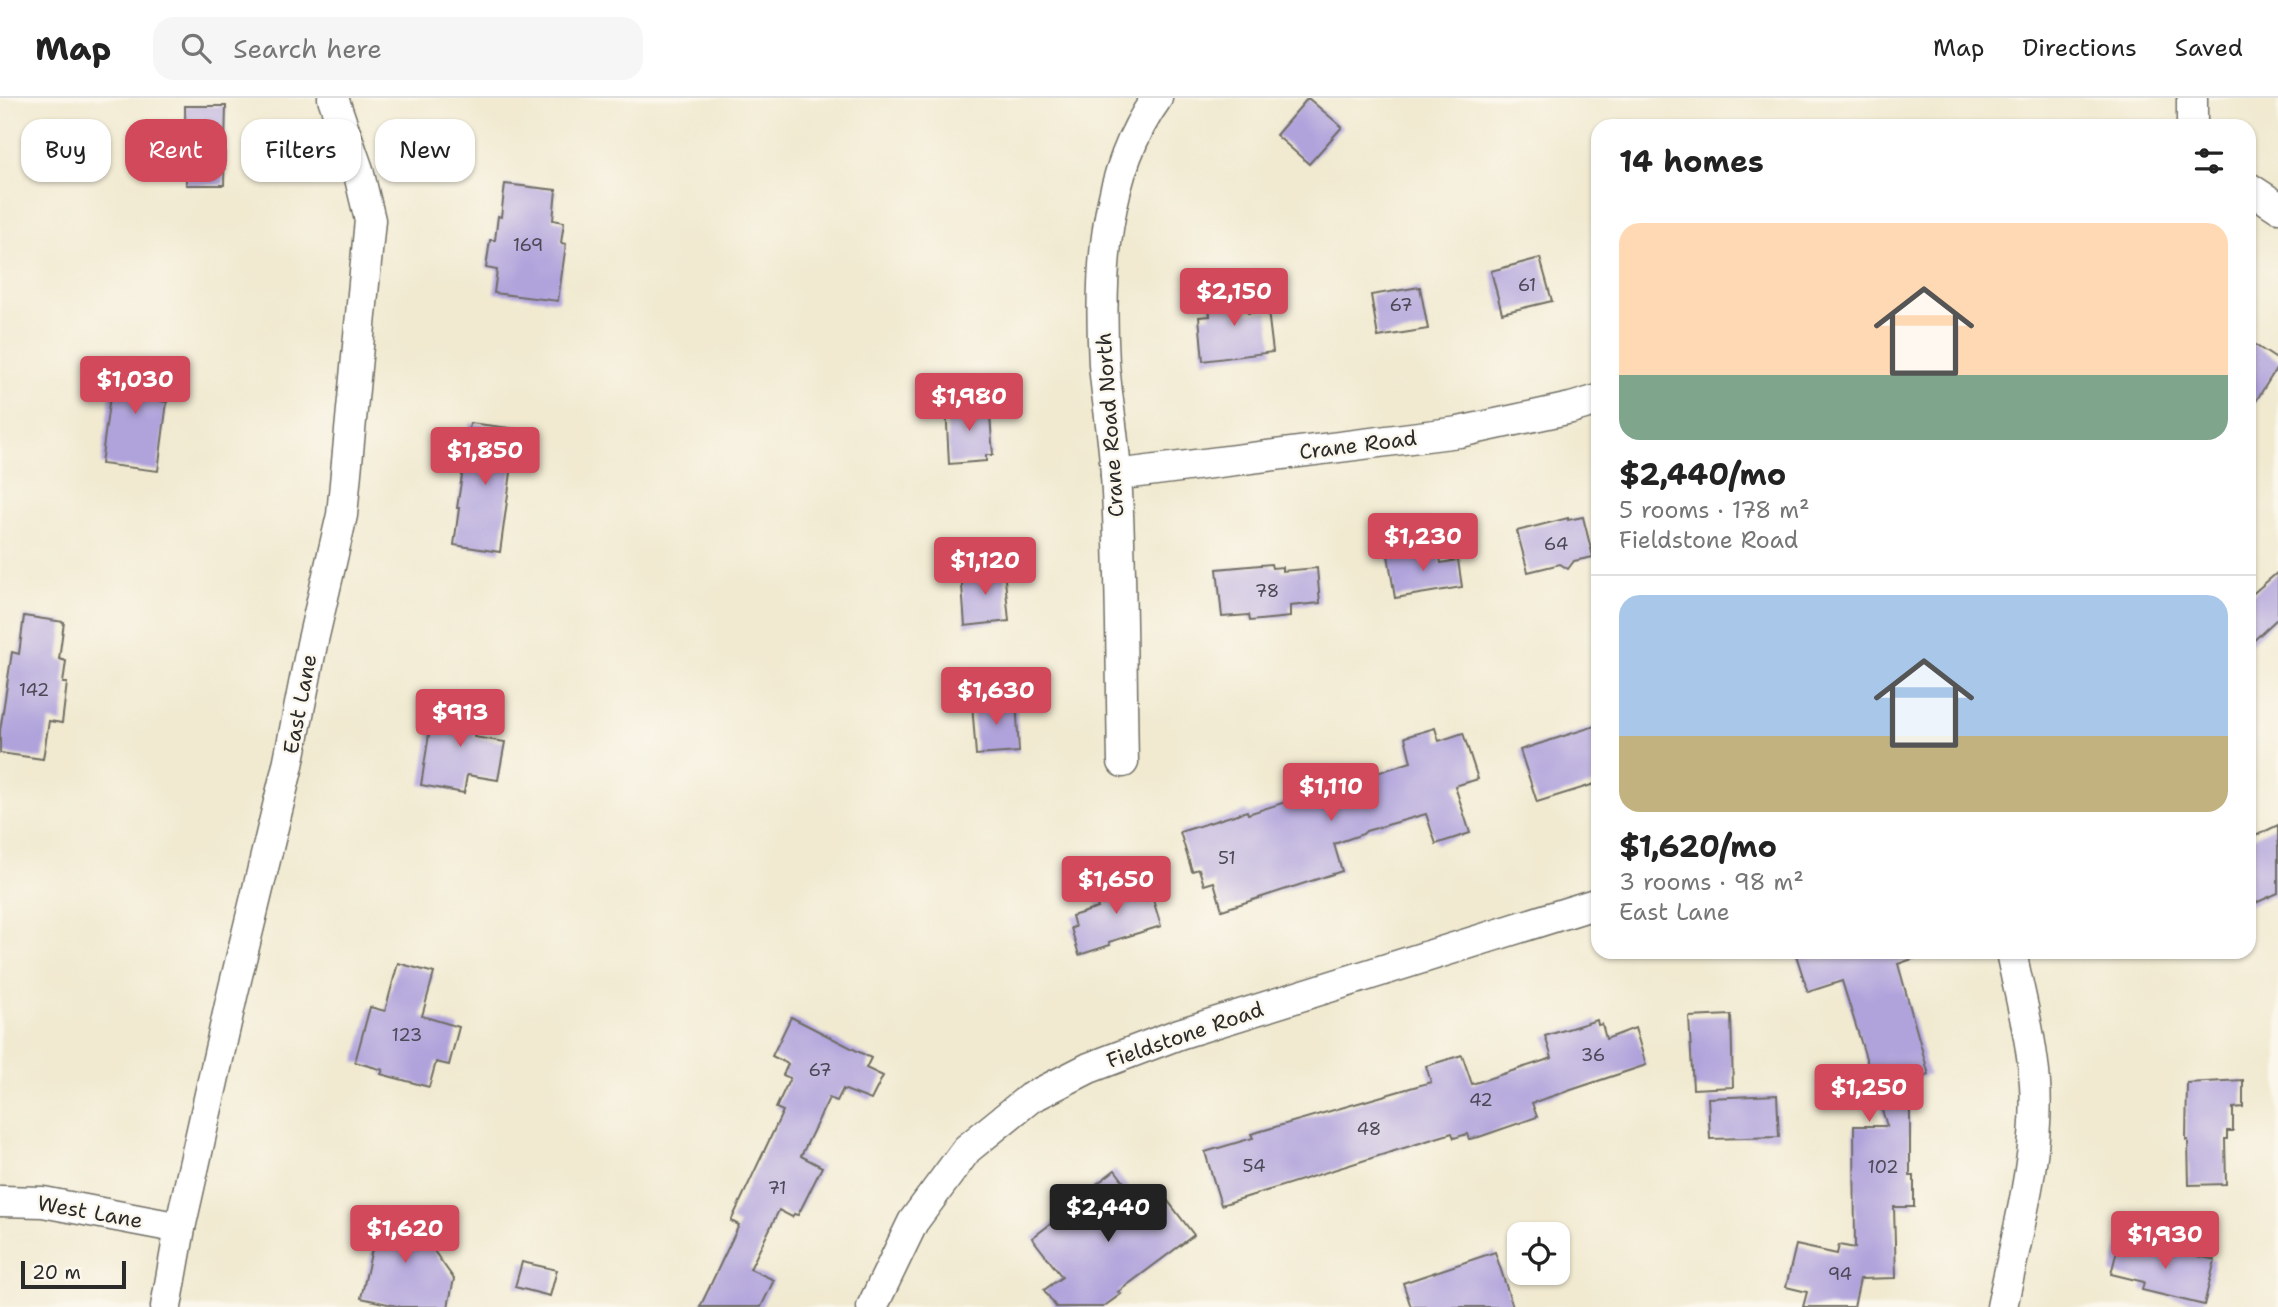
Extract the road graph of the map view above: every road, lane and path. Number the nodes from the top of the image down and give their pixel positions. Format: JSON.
{"nodes":[{"id":1,"x":332,"y":98,"type":"edge"},
{"id":2,"x":1157,"y":98,"type":"edge"},
{"id":3,"x":2192,"y":98,"type":"edge"},
{"id":4,"x":2192,"y":119,"type":"edge"},
{"id":5,"x":2256,"y":193,"type":"edge"},
{"id":6,"x":2278,"y":207,"type":"edge"},
{"id":7,"x":1591,"y":402,"type":"edge"},
{"id":8,"x":1116,"y":475,"type":"junction"},
{"id":9,"x":1123,"y":762,"type":"dead end"},
{"id":10,"x":1591,"y":905,"type":"edge"},
{"id":11,"x":2012,"y":959,"type":"edge"},
{"id":12,"x":0,"y":1201,"type":"edge"},
{"id":13,"x":180,"y":1228,"type":"junction"},
{"id":14,"x":166,"y":1307,"type":"edge"},
{"id":15,"x":872,"y":1307,"type":"edge"},
{"id":16,"x":2002,"y":1307,"type":"edge"}],
"edges":[{"from":1,"to":13,"type":"street","name":"East Lane"},
{"from":2,"to":8,"type":"street","name":"Crane Road North"},
{"from":3,"to":4,"type":"street"},
{"from":5,"to":6,"type":"street"},
{"from":7,"to":8,"type":"street","name":"Crane Road"},
{"from":8,"to":9,"type":"street","name":"Crane Road North"},
{"from":10,"to":15,"type":"street","name":"Fieldstone Road"},
{"from":11,"to":16,"type":"street"},
{"from":12,"to":13,"type":"street","name":"West Lane"},
{"from":13,"to":14,"type":"street","name":"East Lane"}]}
